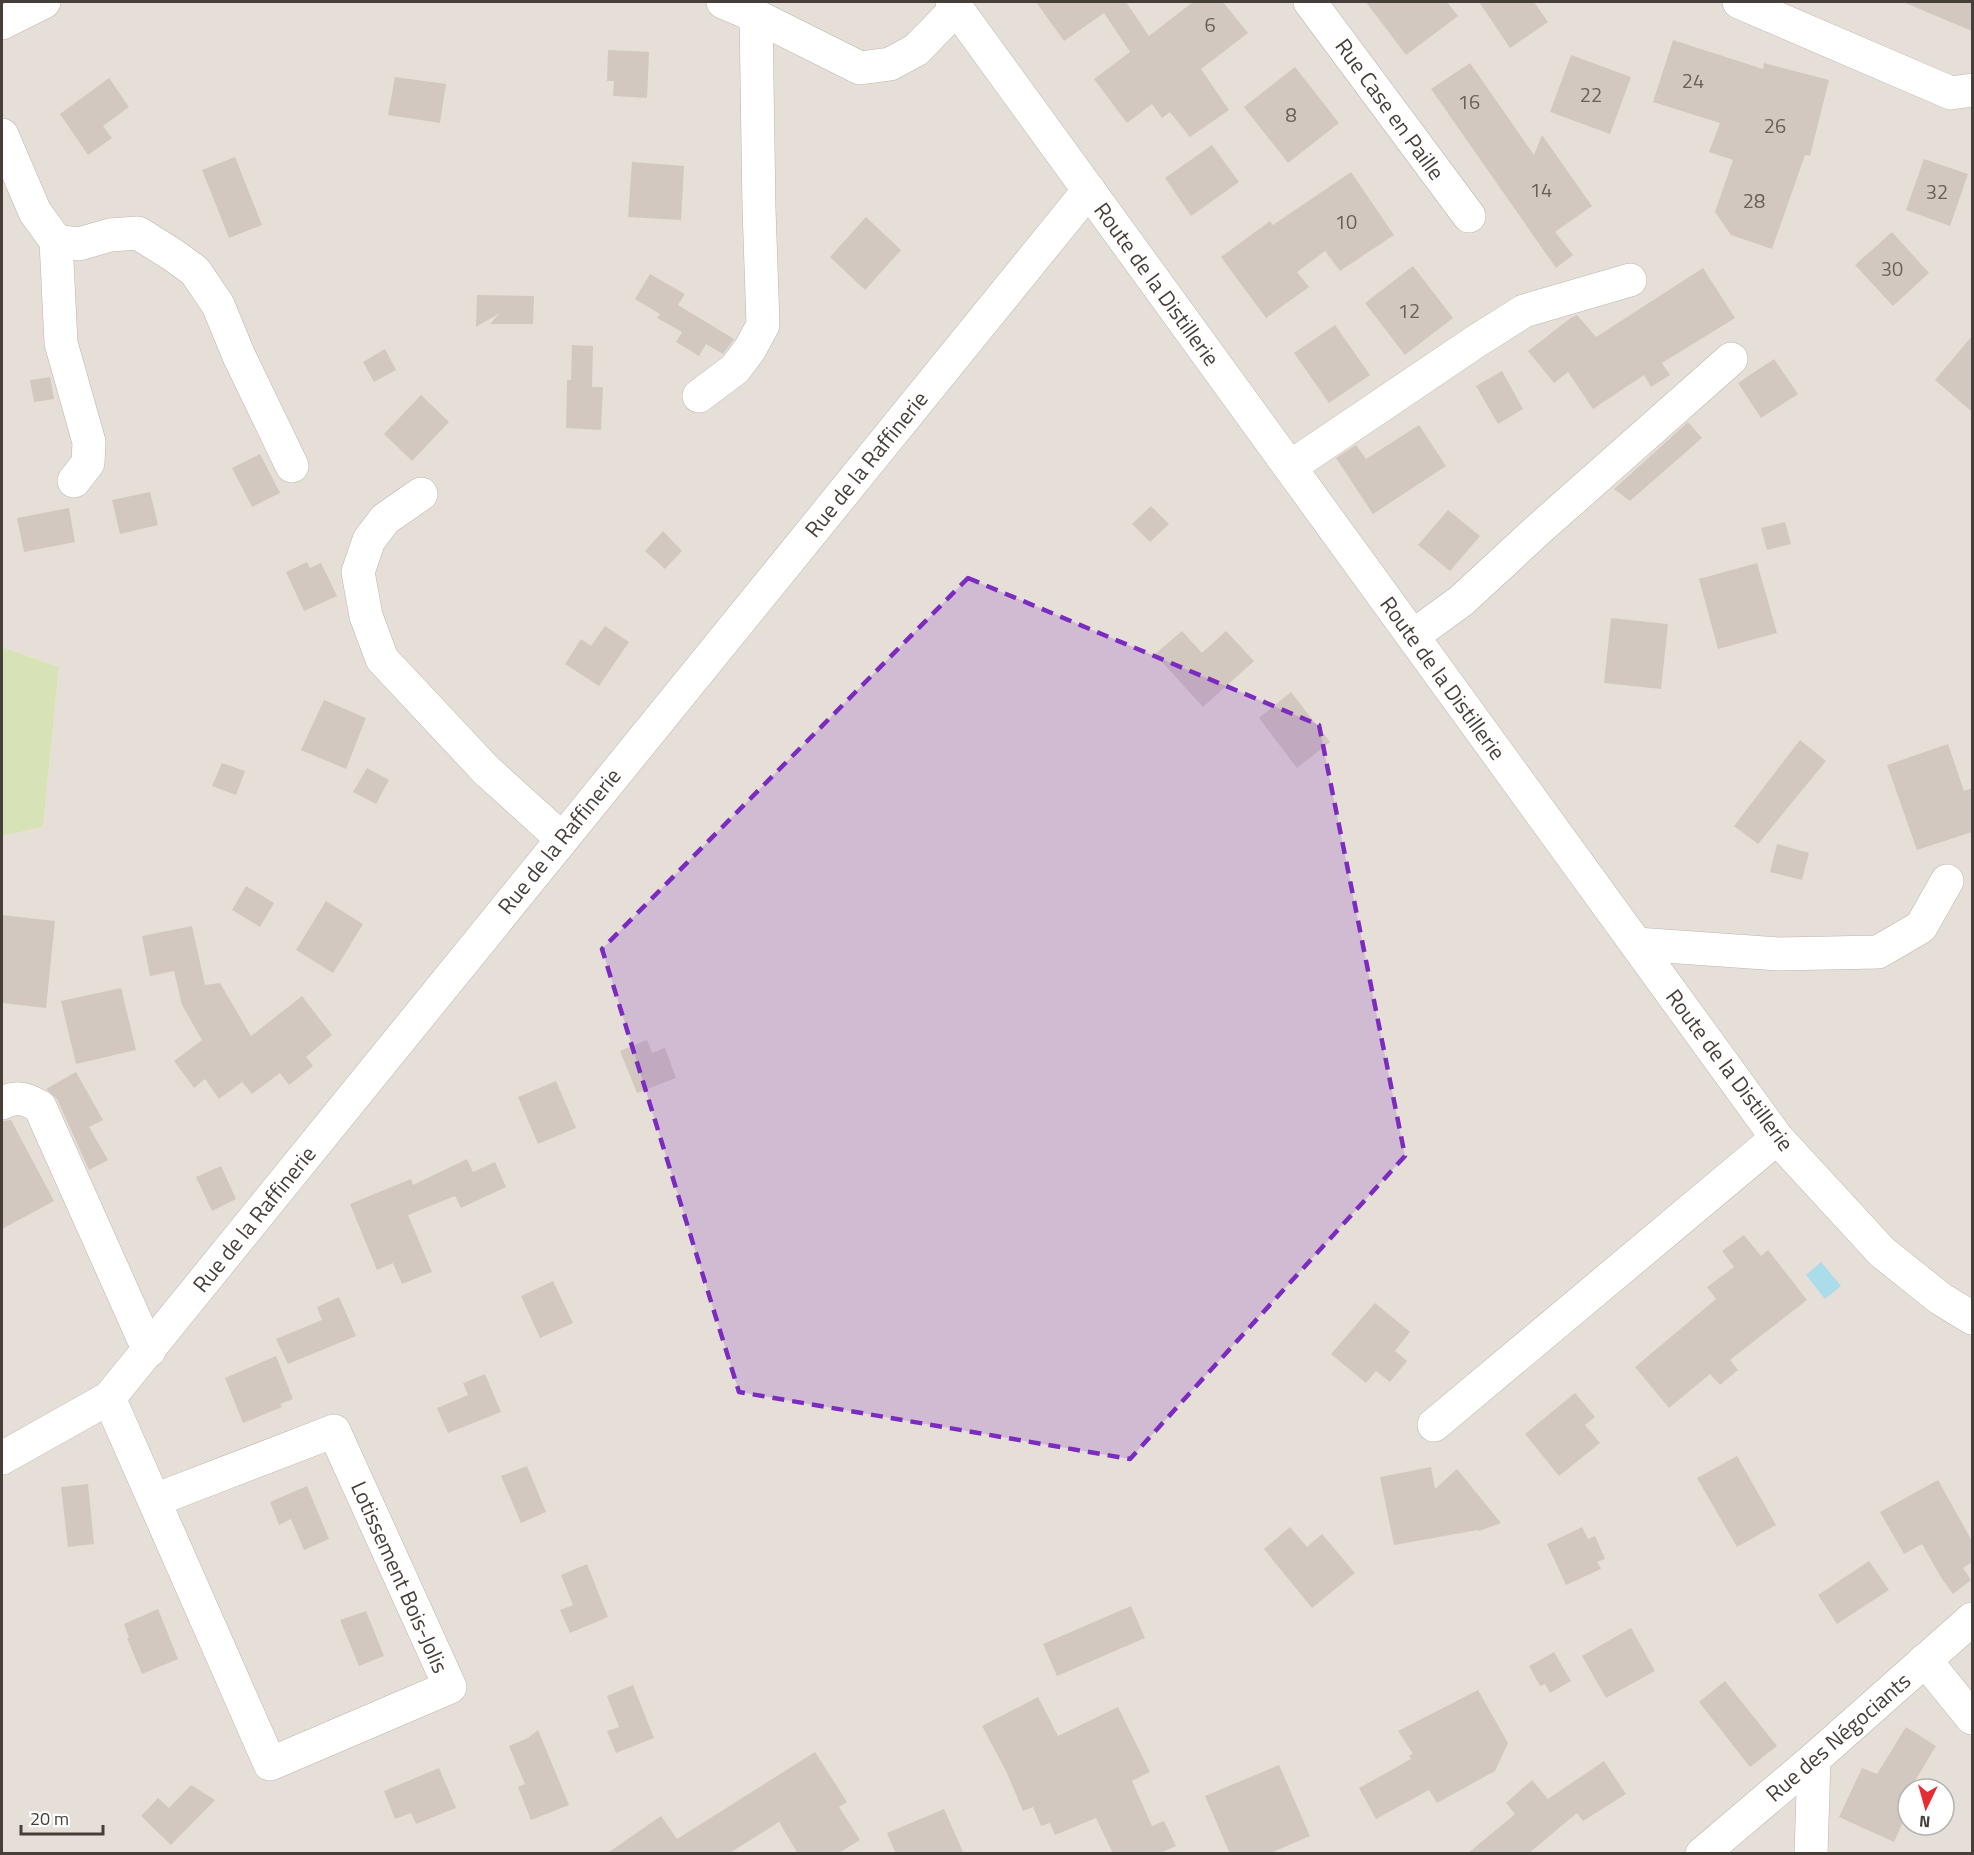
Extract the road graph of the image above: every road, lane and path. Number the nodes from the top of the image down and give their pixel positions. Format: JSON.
{"nodes":[{"id":1,"x":44,"y":2,"type":"edge"},
{"id":2,"x":723,"y":2,"type":"edge"},
{"id":3,"x":1310,"y":2,"type":"edge"},
{"id":4,"x":1739,"y":2,"type":"edge"},
{"id":5,"x":954,"y":5,"type":"edge"},
{"id":6,"x":756,"y":16,"type":"junction"},
{"id":7,"x":2,"y":23,"type":"edge"},
{"id":8,"x":1962,"y":92,"type":"edge"},
{"id":9,"x":2,"y":135,"type":"edge"},
{"id":10,"x":1089,"y":190,"type":"junction"},
{"id":11,"x":1469,"y":216,"type":"dead end"},
{"id":12,"x":56,"y":241,"type":"junction"},
{"id":13,"x":1630,"y":280,"type":"dead end"},
{"id":14,"x":1731,"y":359,"type":"dead end"},
{"id":15,"x":699,"y":396,"type":"dead end"},
{"id":16,"x":292,"y":466,"type":"dead end"},
{"id":17,"x":1290,"y":467,"type":"junction"},
{"id":18,"x":74,"y":481,"type":"dead end"},
{"id":19,"x":421,"y":494,"type":"dead end"},
{"id":20,"x":1413,"y":636,"type":"junction"},
{"id":21,"x":561,"y":838,"type":"junction"},
{"id":22,"x":1947,"y":881,"type":"dead end"},
{"id":23,"x":1636,"y":944,"type":"junction"},
{"id":24,"x":2,"y":1103,"type":"edge"},
{"id":25,"x":1777,"y":1138,"type":"junction"},
{"id":26,"x":1972,"y":1318,"type":"edge"},
{"id":27,"x":149,"y":1351,"type":"junction"},
{"id":28,"x":109,"y":1398,"type":"junction"},
{"id":29,"x":1434,"y":1425,"type":"dead end"},
{"id":30,"x":2,"y":1458,"type":"edge"},
{"id":31,"x":155,"y":1500,"type":"junction"},
{"id":32,"x":1972,"y":1619,"type":"edge"},
{"id":33,"x":1925,"y":1660,"type":"junction"},
{"id":34,"x":1972,"y":1718,"type":"edge"},
{"id":35,"x":1814,"y":1759,"type":"junction"},
{"id":36,"x":1702,"y":1854,"type":"edge"},
{"id":37,"x":1811,"y":1854,"type":"edge"}],
"edges":[{"from":1,"to":7,"type":"street"},
{"from":2,"to":6,"type":"street"},
{"from":3,"to":11,"type":"street","name":"Rue Case en Paille"},
{"from":4,"to":8,"type":"street"},
{"from":5,"to":6,"type":"street"},
{"from":5,"to":10,"type":"street","name":"Route de la Distillerie"},
{"from":6,"to":15,"type":"street"},
{"from":9,"to":12,"type":"street"},
{"from":10,"to":17,"type":"street","name":"Route de la Distillerie"},
{"from":10,"to":21,"type":"street","name":"Rue de la Raffinerie"},
{"from":12,"to":16,"type":"street"},
{"from":12,"to":18,"type":"street"},
{"from":13,"to":17,"type":"street"},
{"from":14,"to":20,"type":"street"},
{"from":17,"to":20,"type":"street","name":"Route de la Distillerie"},
{"from":19,"to":21,"type":"street"},
{"from":20,"to":23,"type":"street","name":"Route de la Distillerie"},
{"from":21,"to":27,"type":"street","name":"Rue de la Raffinerie"},
{"from":22,"to":23,"type":"street"},
{"from":23,"to":25,"type":"street","name":"Route de la Distillerie"},
{"from":24,"to":27,"type":"street"},
{"from":25,"to":26,"type":"street","name":"Route de la Distillerie"},
{"from":25,"to":29,"type":"street"},
{"from":27,"to":28,"type":"street","name":"Rue de la Raffinerie"},
{"from":28,"to":30,"type":"street","name":"Rue de la Raffinerie"},
{"from":28,"to":31,"type":"street","name":"Lotissement Bois-Jolis"},
{"from":31,"to":31,"type":"street","name":"Lotissement Bois-Jolis"},
{"from":32,"to":33,"type":"street","name":"Rue des Négociants"},
{"from":33,"to":34,"type":"street"},
{"from":33,"to":35,"type":"street","name":"Rue des Négociants"},
{"from":35,"to":36,"type":"street","name":"Rue des Négociants"},
{"from":35,"to":37,"type":"street"}]}
